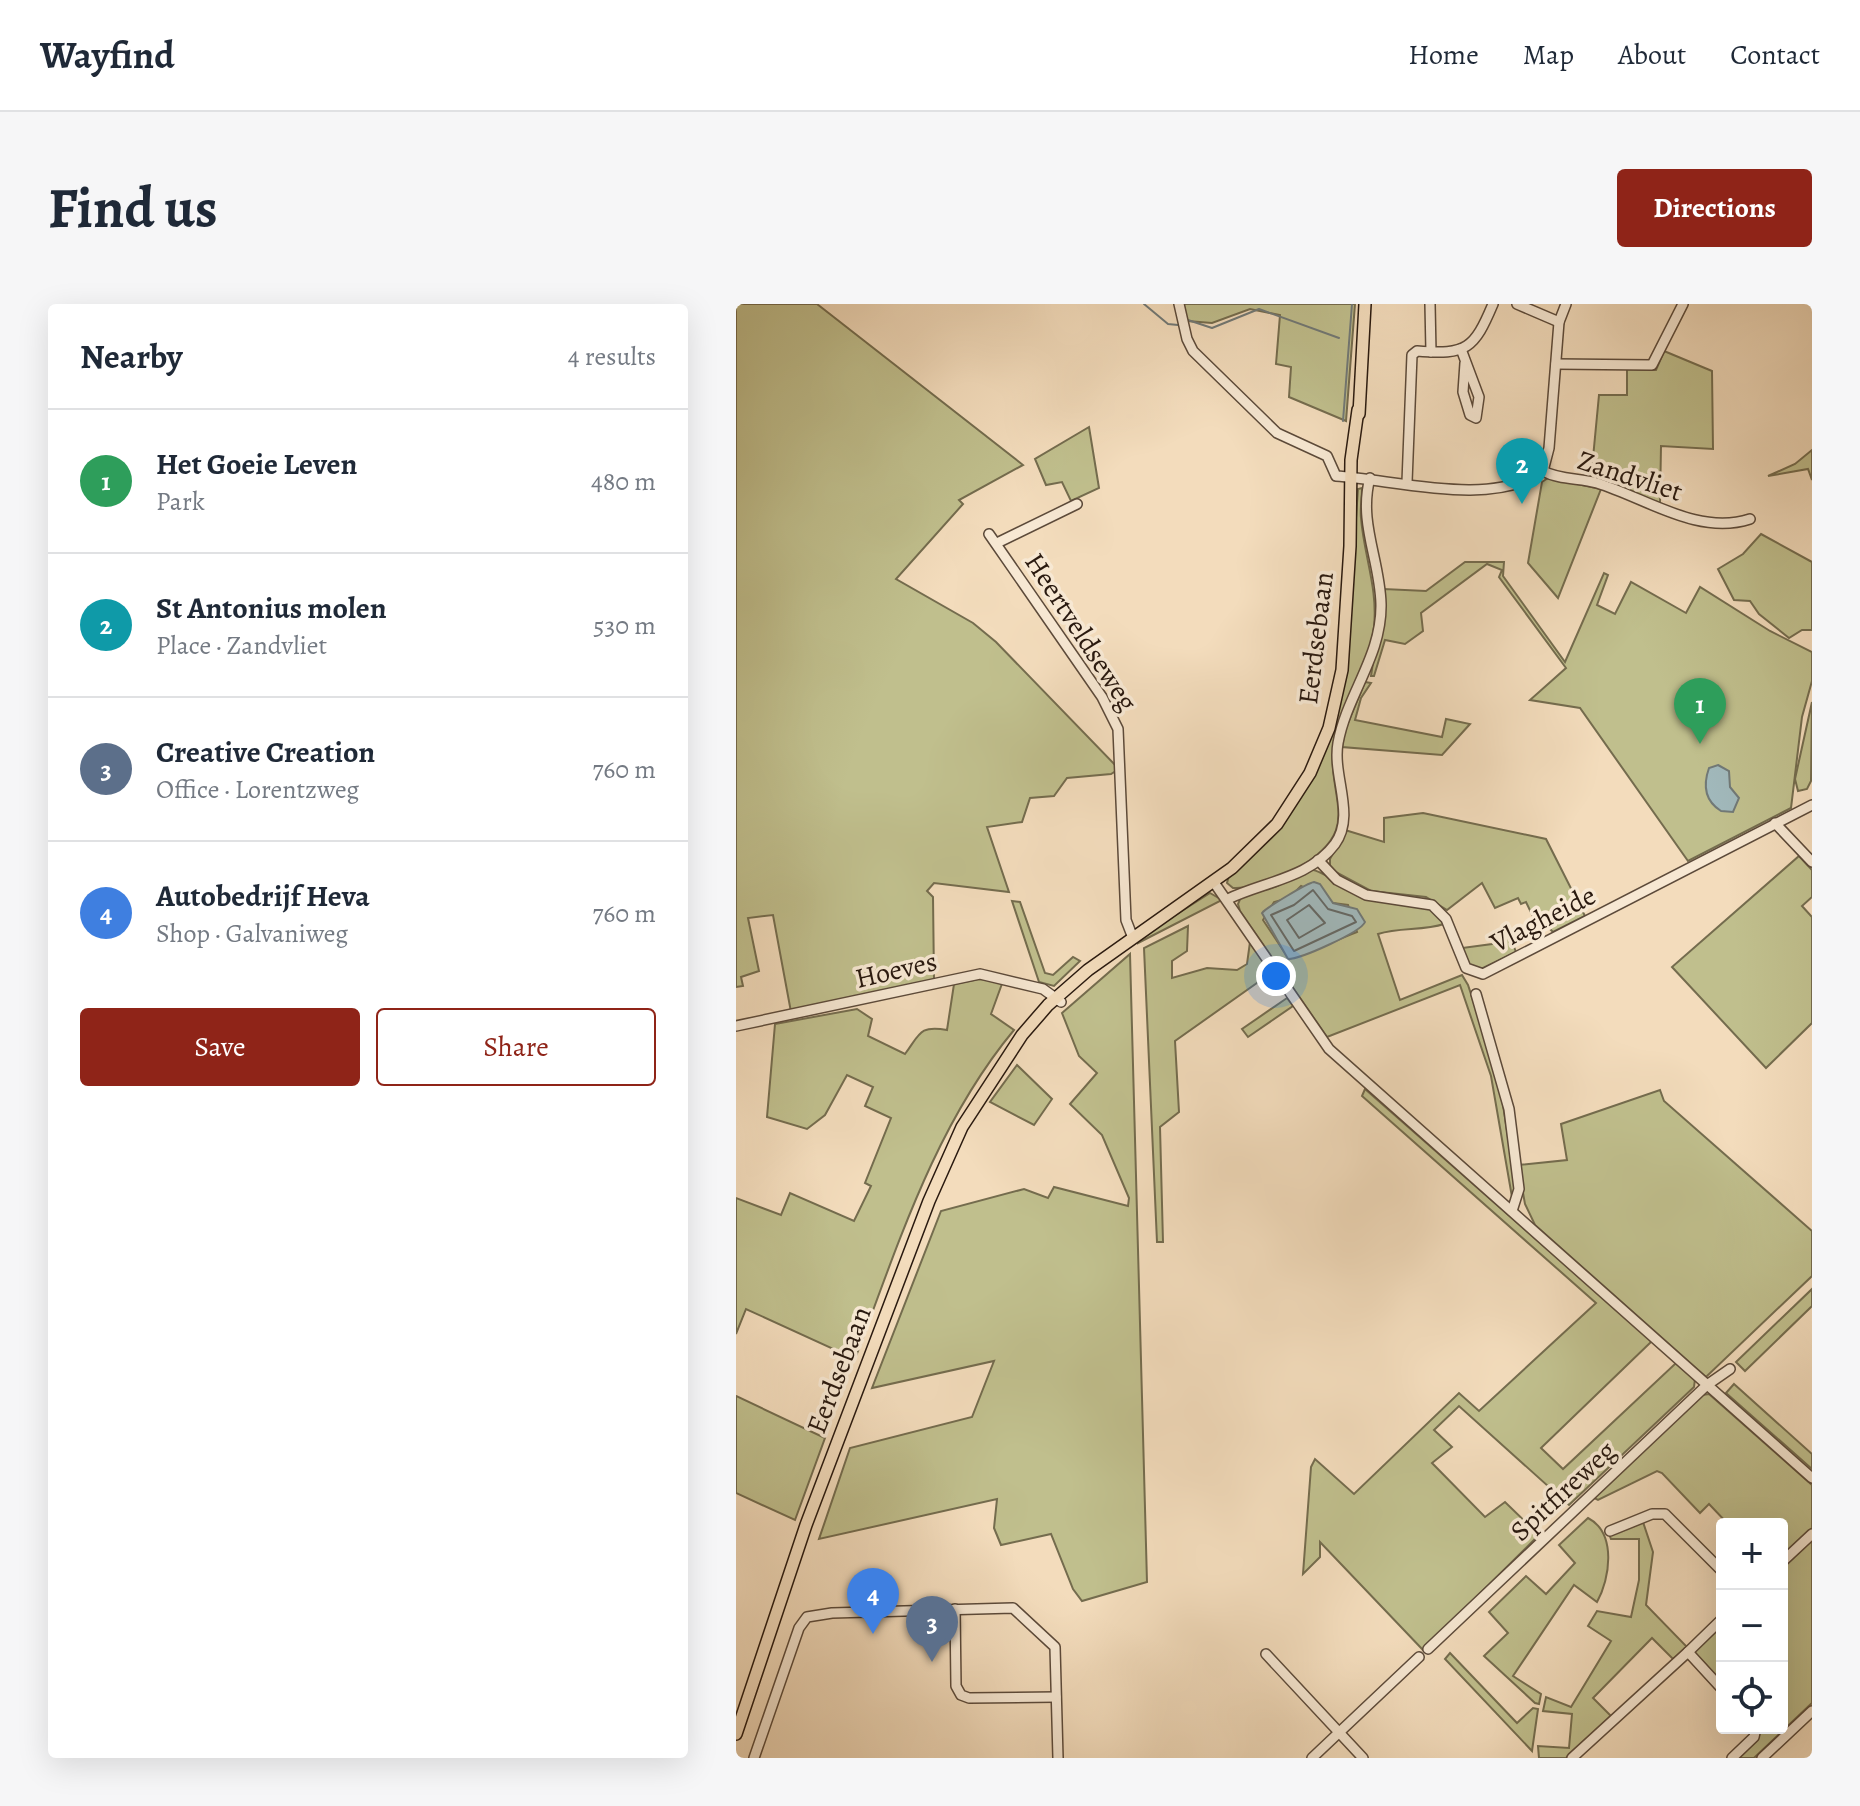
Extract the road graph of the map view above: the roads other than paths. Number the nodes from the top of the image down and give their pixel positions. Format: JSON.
{"nodes":[{"id":1,"x":1179,"y":304,"type":"edge"},
{"id":2,"x":1365,"y":304,"type":"edge"},
{"id":3,"x":1430,"y":304,"type":"edge"},
{"id":4,"x":1493,"y":304,"type":"edge"},
{"id":5,"x":1517,"y":304,"type":"edge"},
{"id":6,"x":1566,"y":304,"type":"edge"},
{"id":7,"x":1683,"y":304,"type":"edge"},
{"id":8,"x":1559,"y":322,"type":"junction"},
{"id":9,"x":1461,"y":349,"type":"junction"},
{"id":10,"x":1431,"y":352,"type":"junction"},
{"id":11,"x":1465,"y":363,"type":"junction"},
{"id":12,"x":1556,"y":364,"type":"junction"},
{"id":13,"x":1543,"y":471,"type":"junction"},
{"id":14,"x":1359,"y":477,"type":"junction"},
{"id":15,"x":1407,"y":482,"type":"junction"},
{"id":16,"x":1077,"y":504,"type":"dead end"},
{"id":17,"x":1750,"y":519,"type":"dead end"},
{"id":18,"x":989,"y":534,"type":"dead end"},
{"id":19,"x":997,"y":543,"type":"junction"},
{"id":20,"x":1812,"y":805,"type":"edge"},
{"id":21,"x":1775,"y":823,"type":"junction"},
{"id":22,"x":1318,"y":860,"type":"junction"},
{"id":23,"x":1812,"y":862,"type":"edge"},
{"id":24,"x":1213,"y":881,"type":"junction"},
{"id":25,"x":1228,"y":899,"type":"junction"},
{"id":26,"x":1133,"y":938,"type":"junction"},
{"id":27,"x":1476,"y":994,"type":"dead end"},
{"id":28,"x":1058,"y":1000,"type":"junction"},
{"id":29,"x":736,"y":1026,"type":"edge"},
{"id":30,"x":1512,"y":1211,"type":"junction"},
{"id":31,"x":1730,"y":1369,"type":"dead end"},
{"id":32,"x":1707,"y":1385,"type":"junction"},
{"id":33,"x":1812,"y":1478,"type":"edge"},
{"id":34,"x":1610,"y":1531,"type":"dead end"},
{"id":35,"x":1812,"y":1534,"type":"edge"},
{"id":36,"x":1788,"y":1556,"type":"edge"},
{"id":37,"x":1716,"y":1565,"type":"edge"},
{"id":38,"x":955,"y":1609,"type":"junction"},
{"id":39,"x":1716,"y":1625,"type":"edge"},
{"id":40,"x":1428,"y":1649,"type":"dead end"},
{"id":41,"x":1688,"y":1652,"type":"junction"},
{"id":42,"x":1266,"y":1654,"type":"dead end"},
{"id":43,"x":1419,"y":1657,"type":"dead end"},
{"id":44,"x":1716,"y":1682,"type":"edge"},
{"id":45,"x":1056,"y":1697,"type":"junction"},
{"id":46,"x":1812,"y":1711,"type":"edge"},
{"id":47,"x":1339,"y":1733,"type":"junction"},
{"id":48,"x":736,"y":1734,"type":"edge"},
{"id":49,"x":1755,"y":1734,"type":"edge"},
{"id":50,"x":754,"y":1758,"type":"edge"},
{"id":51,"x":1058,"y":1758,"type":"edge"},
{"id":52,"x":1312,"y":1758,"type":"edge"},
{"id":53,"x":1363,"y":1758,"type":"edge"},
{"id":54,"x":1572,"y":1758,"type":"edge"},
{"id":55,"x":1732,"y":1758,"type":"edge"},
{"id":56,"x":1762,"y":1758,"type":"edge"}],
"edges":[{"from":1,"to":14,"type":"street"},
{"from":2,"to":14,"type":"main road","name":"Eerdsebaan"},
{"from":3,"to":10,"type":"street"},
{"from":4,"to":9,"type":"street"},
{"from":5,"to":8,"type":"street"},
{"from":6,"to":8,"type":"street"},
{"from":7,"to":12,"type":"street"},
{"from":8,"to":12,"type":"street"},
{"from":9,"to":10,"type":"street"},
{"from":9,"to":11,"type":"street"},
{"from":10,"to":15,"type":"street"},
{"from":11,"to":11,"type":"street"},
{"from":12,"to":13,"type":"street"},
{"from":13,"to":15,"type":"street","name":"Zandvliet"},
{"from":13,"to":17,"type":"street","name":"Zandvliet"},
{"from":14,"to":15,"type":"street","name":"Zandvliet"},
{"from":14,"to":22,"type":"street"},
{"from":14,"to":24,"type":"main road","name":"Eerdsebaan"},
{"from":16,"to":19,"type":"street","name":"Heertveldseweg"},
{"from":18,"to":19,"type":"street","name":"Heertveldseweg"},
{"from":19,"to":26,"type":"street","name":"Heertveldseweg"},
{"from":20,"to":21,"type":"street","name":"Vlagheide"},
{"from":21,"to":22,"type":"street","name":"Vlagheide"},
{"from":21,"to":23,"type":"street"},
{"from":22,"to":25,"type":"street"},
{"from":24,"to":25,"type":"street"},
{"from":24,"to":26,"type":"main road","name":"Eerdsebaan"},
{"from":25,"to":30,"type":"street"},
{"from":26,"to":28,"type":"main road","name":"Eerdsebaan"},
{"from":27,"to":30,"type":"street","name":"Vlagheide"},
{"from":28,"to":29,"type":"street","name":"Hoeves"},
{"from":28,"to":48,"type":"main road","name":"Eerdsebaan"},
{"from":30,"to":32,"type":"street"},
{"from":31,"to":32,"type":"street","name":"Spitfireweg"},
{"from":32,"to":33,"type":"street"},
{"from":32,"to":40,"type":"street","name":"Spitfireweg"},
{"from":34,"to":37,"type":"street"},
{"from":35,"to":36,"type":"street"},
{"from":38,"to":45,"type":"street"},
{"from":38,"to":45,"type":"street"},
{"from":38,"to":50,"type":"street"},
{"from":39,"to":41,"type":"street"},
{"from":41,"to":44,"type":"street"},
{"from":41,"to":54,"type":"street"},
{"from":42,"to":47,"type":"street"},
{"from":43,"to":47,"type":"street"},
{"from":45,"to":51,"type":"street"},
{"from":46,"to":56,"type":"street"},
{"from":47,"to":52,"type":"street"},
{"from":47,"to":53,"type":"street"},
{"from":49,"to":55,"type":"street"}]}
